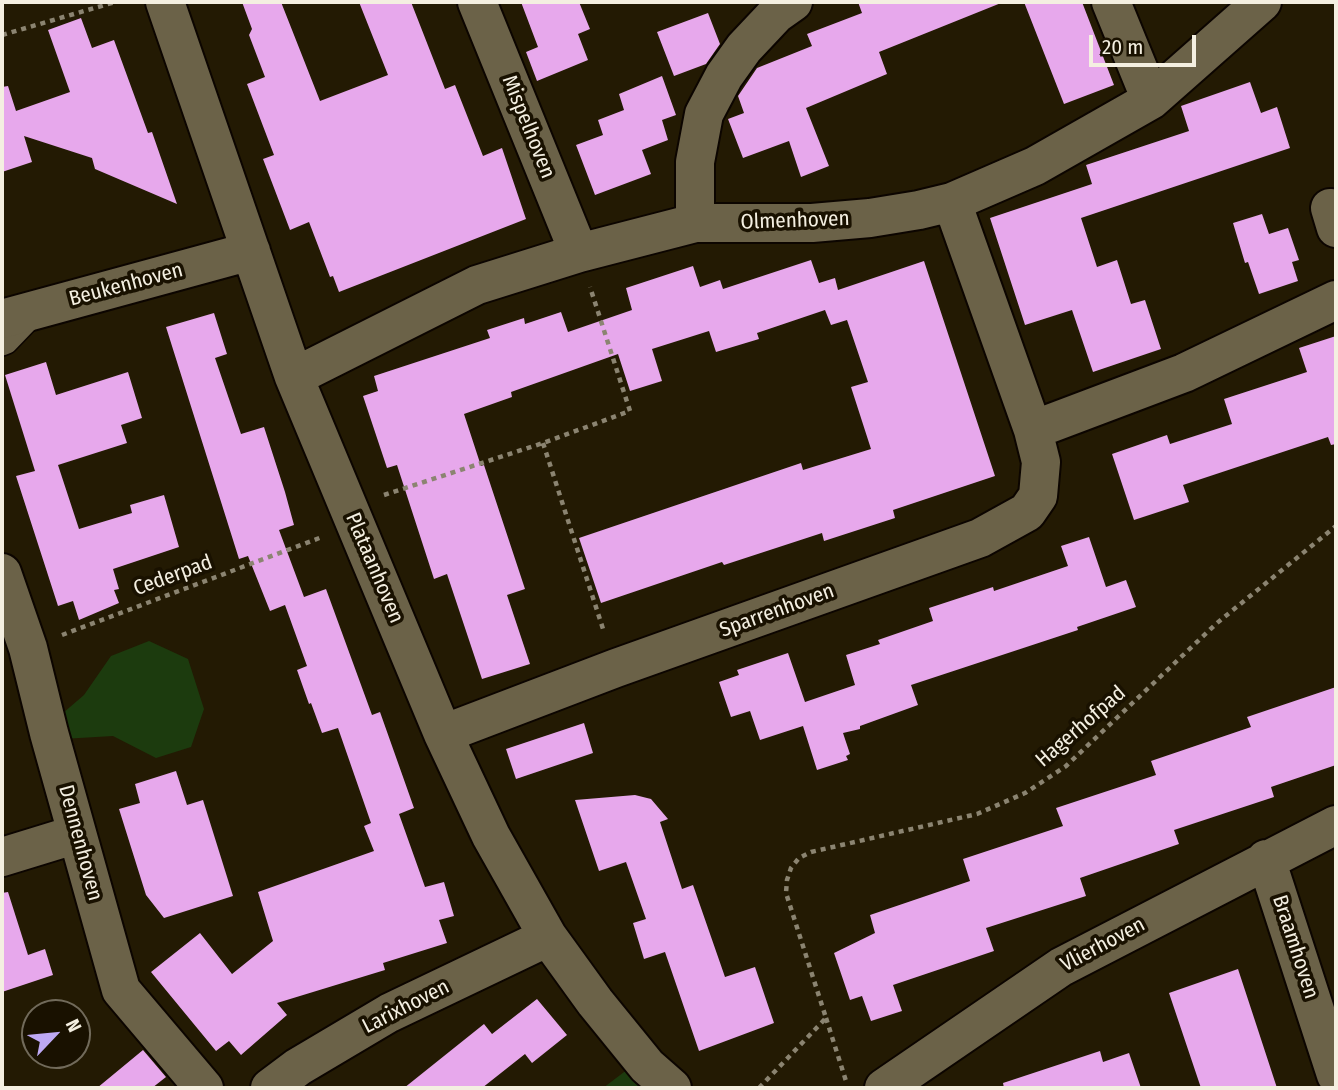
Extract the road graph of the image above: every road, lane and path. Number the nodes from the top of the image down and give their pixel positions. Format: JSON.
{"nodes":[{"id":1,"x":115,"y":2,"type":"edge"},
{"id":2,"x":165,"y":2,"type":"edge"},
{"id":3,"x":477,"y":2,"type":"edge"},
{"id":4,"x":793,"y":2,"type":"edge"},
{"id":5,"x":1111,"y":2,"type":"edge"},
{"id":6,"x":1262,"y":2,"type":"edge"},
{"id":7,"x":2,"y":34,"type":"edge"},
{"id":8,"x":1151,"y":100,"type":"junction"},
{"id":9,"x":952,"y":202,"type":"junction"},
{"id":10,"x":695,"y":223,"type":"junction"},
{"id":11,"x":251,"y":251,"type":"junction"},
{"id":12,"x":579,"y":253,"type":"junction"},
{"id":13,"x":1336,"y":300,"type":"edge"},
{"id":14,"x":40,"y":309,"type":"junction"},
{"id":15,"x":2,"y":319,"type":"edge"},
{"id":16,"x":2,"y":345,"type":"edge"},
{"id":17,"x":294,"y":377,"type":"junction"},
{"id":18,"x":1033,"y":430,"type":"junction"},
{"id":19,"x":543,"y":443,"type":"junction"},
{"id":20,"x":352,"y":516,"type":"junction"},
{"id":21,"x":1336,"y":526,"type":"edge"},
{"id":22,"x":2,"y":573,"type":"edge"},
{"id":23,"x":28,"y":648,"type":"junction"},
{"id":24,"x":616,"y":668,"type":"junction"},
{"id":25,"x":443,"y":734,"type":"junction"},
{"id":26,"x":1336,"y":825,"type":"edge"},
{"id":27,"x":77,"y":834,"type":"junction"},
{"id":28,"x":2,"y":858,"type":"edge"},
{"id":29,"x":1266,"y":859,"type":"junction"},
{"id":30,"x":548,"y":937,"type":"junction"},
{"id":31,"x":826,"y":1018,"type":"junction"},
{"id":32,"x":1336,"y":1075,"type":"edge"},
{"id":33,"x":204,"y":1088,"type":"edge"},
{"id":34,"x":270,"y":1088,"type":"edge"},
{"id":35,"x":672,"y":1088,"type":"edge"},
{"id":36,"x":759,"y":1088,"type":"edge"},
{"id":37,"x":847,"y":1088,"type":"edge"},
{"id":38,"x":884,"y":1088,"type":"edge"}],
"edges":[{"from":1,"to":7,"type":"path"},
{"from":2,"to":11,"type":"street","name":"Plataanhoven"},
{"from":3,"to":12,"type":"street","name":"Mispelhoven"},
{"from":4,"to":10,"type":"street"},
{"from":5,"to":8,"type":"street"},
{"from":6,"to":8,"type":"street","name":"Olmenhoven"},
{"from":8,"to":9,"type":"street","name":"Olmenhoven"},
{"from":9,"to":10,"type":"street","name":"Olmenhoven"},
{"from":9,"to":18,"type":"street","name":"Sparrenhoven"},
{"from":10,"to":12,"type":"street","name":"Olmenhoven"},
{"from":11,"to":14,"type":"street","name":"Beukenhoven"},
{"from":11,"to":17,"type":"street","name":"Plataanhoven"},
{"from":12,"to":17,"type":"street","name":"Olmenhoven"},
{"from":12,"to":19,"type":"path","name":"Cederpad"},
{"from":13,"to":18,"type":"street"},
{"from":14,"to":15,"type":"street","name":"Beukenhoven"},
{"from":14,"to":16,"type":"lane"},
{"from":17,"to":20,"type":"street","name":"Plataanhoven"},
{"from":18,"to":24,"type":"street","name":"Sparrenhoven"},
{"from":19,"to":20,"type":"path","name":"Cederpad"},
{"from":19,"to":24,"type":"path"},
{"from":20,"to":23,"type":"path","name":"Cederpad"},
{"from":20,"to":25,"type":"street","name":"Plataanhoven"},
{"from":21,"to":31,"type":"path","name":"Hagerhofpad"},
{"from":22,"to":23,"type":"street","name":"Dennenhoven"},
{"from":23,"to":27,"type":"street","name":"Dennenhoven"},
{"from":24,"to":25,"type":"street","name":"Sparrenhoven"},
{"from":25,"to":30,"type":"street","name":"Plataanhoven"},
{"from":26,"to":29,"type":"street","name":"Vlierhoven"},
{"from":27,"to":28,"type":"street"},
{"from":27,"to":33,"type":"street","name":"Dennenhoven"},
{"from":29,"to":32,"type":"street","name":"Braamhoven"},
{"from":29,"to":38,"type":"street","name":"Vlierhoven"},
{"from":30,"to":34,"type":"street","name":"Larixhoven"},
{"from":30,"to":35,"type":"street","name":"Plataanhoven"},
{"from":31,"to":36,"type":"path"},
{"from":31,"to":37,"type":"path","name":"Hagerhofpad"}]}
